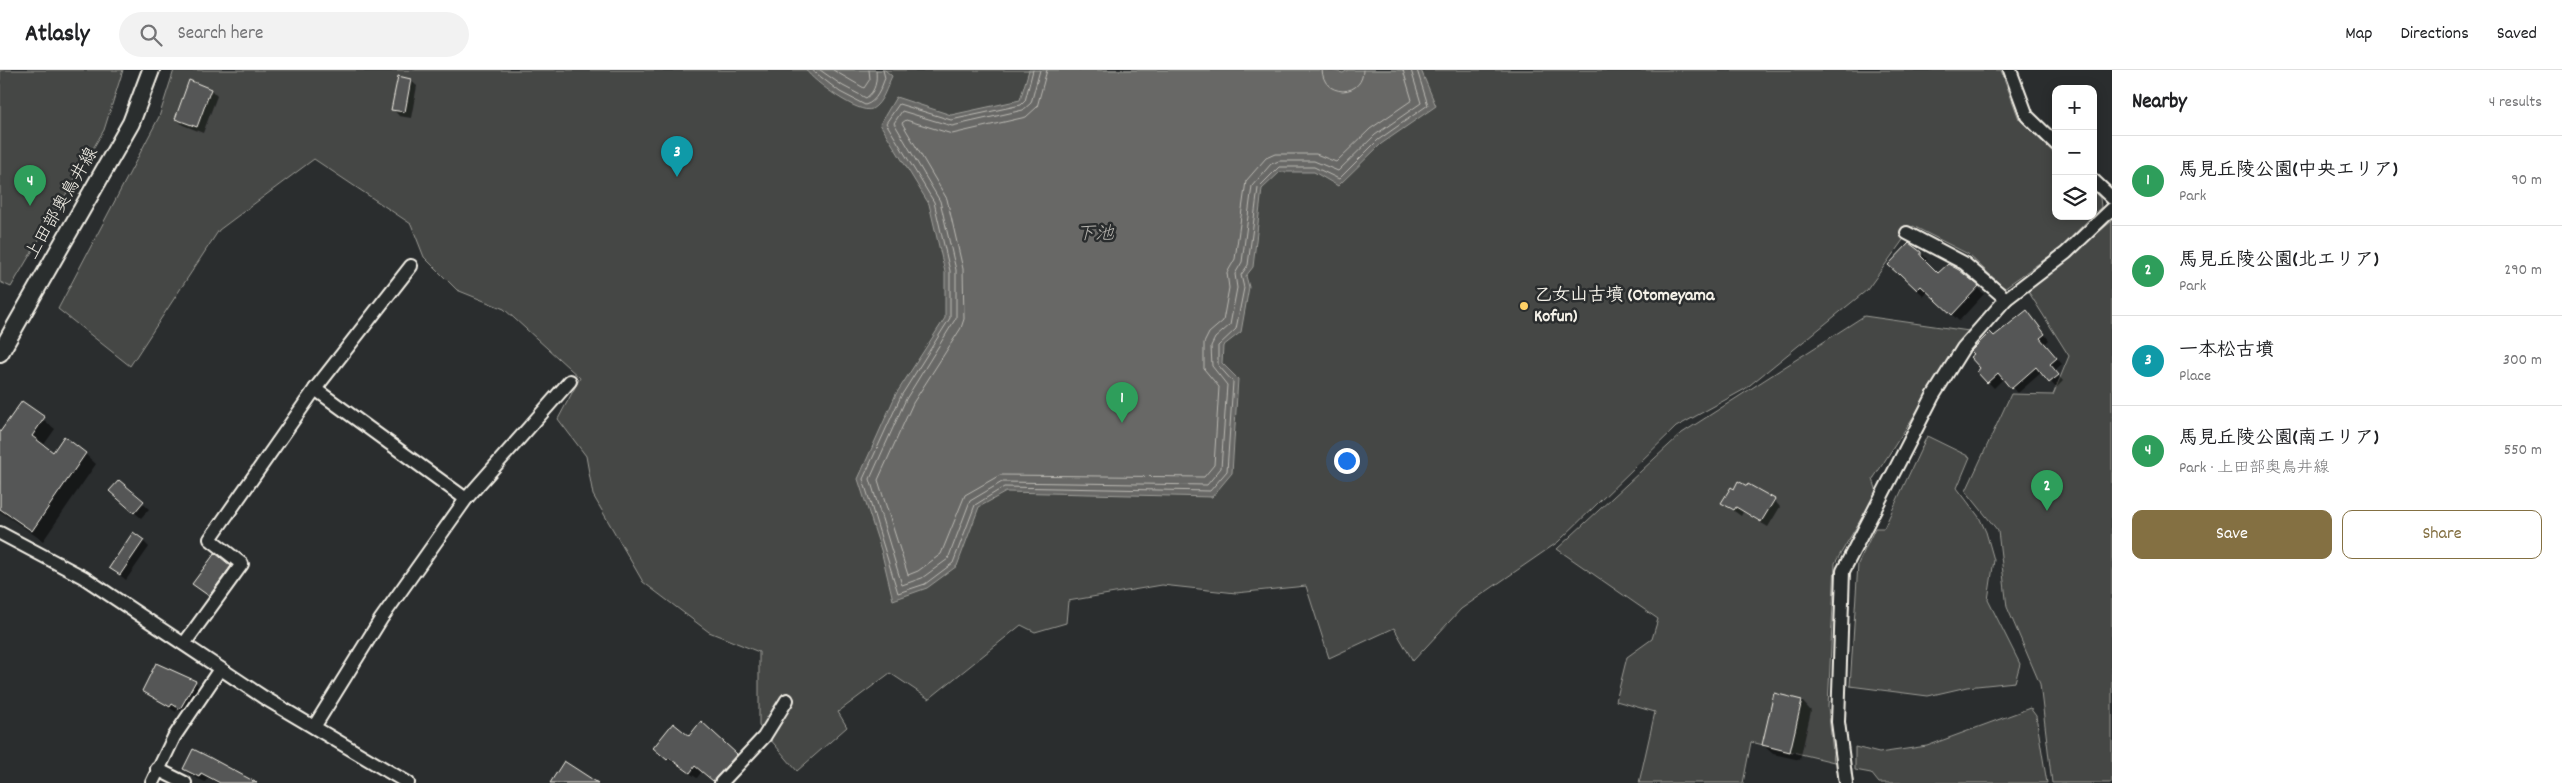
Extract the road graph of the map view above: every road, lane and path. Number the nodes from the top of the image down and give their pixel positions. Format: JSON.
{"nodes":[{"id":1,"x":151,"y":70,"type":"edge"},
{"id":2,"x":2010,"y":70,"type":"edge"},
{"id":3,"x":2052,"y":140,"type":"edge"},
{"id":4,"x":2097,"y":184,"type":"edge"},
{"id":5,"x":2112,"y":198,"type":"edge"},
{"id":6,"x":2112,"y":209,"type":"edge"},
{"id":7,"x":1907,"y":233,"type":"dead end"},
{"id":8,"x":411,"y":266,"type":"dead end"},
{"id":9,"x":2006,"y":299,"type":"junction"},
{"id":10,"x":0,"y":353,"type":"edge"},
{"id":11,"x":570,"y":381,"type":"dead end"},
{"id":12,"x":314,"y":389,"type":"junction"},
{"id":13,"x":466,"y":499,"type":"junction"},
{"id":14,"x":0,"y":533,"type":"edge"},
{"id":15,"x":184,"y":644,"type":"junction"},
{"id":16,"x":220,"y":669,"type":"junction"},
{"id":17,"x":787,"y":700,"type":"dead end"},
{"id":18,"x":314,"y":728,"type":"junction"},
{"id":19,"x":157,"y":769,"type":"junction"},
{"id":20,"x":152,"y":783,"type":"edge"},
{"id":21,"x":185,"y":783,"type":"edge"},
{"id":22,"x":408,"y":783,"type":"edge"},
{"id":23,"x":721,"y":783,"type":"edge"},
{"id":24,"x":1846,"y":783,"type":"edge"}],
"edges":[{"from":1,"to":10,"type":"street","name":"上田部奥鳥井線"},
{"from":2,"to":3,"type":"street"},
{"from":4,"to":5,"type":"street"},
{"from":6,"to":9,"type":"street"},
{"from":7,"to":9,"type":"street"},
{"from":8,"to":12,"type":"street"},
{"from":9,"to":24,"type":"street"},
{"from":11,"to":13,"type":"street"},
{"from":12,"to":13,"type":"street"},
{"from":12,"to":15,"type":"street"},
{"from":13,"to":18,"type":"street"},
{"from":14,"to":15,"type":"street"},
{"from":15,"to":16,"type":"street"},
{"from":16,"to":18,"type":"street"},
{"from":16,"to":19,"type":"street"},
{"from":17,"to":23,"type":"street"},
{"from":18,"to":22,"type":"street"},
{"from":19,"to":20,"type":"street"},
{"from":19,"to":21,"type":"street"}]}
